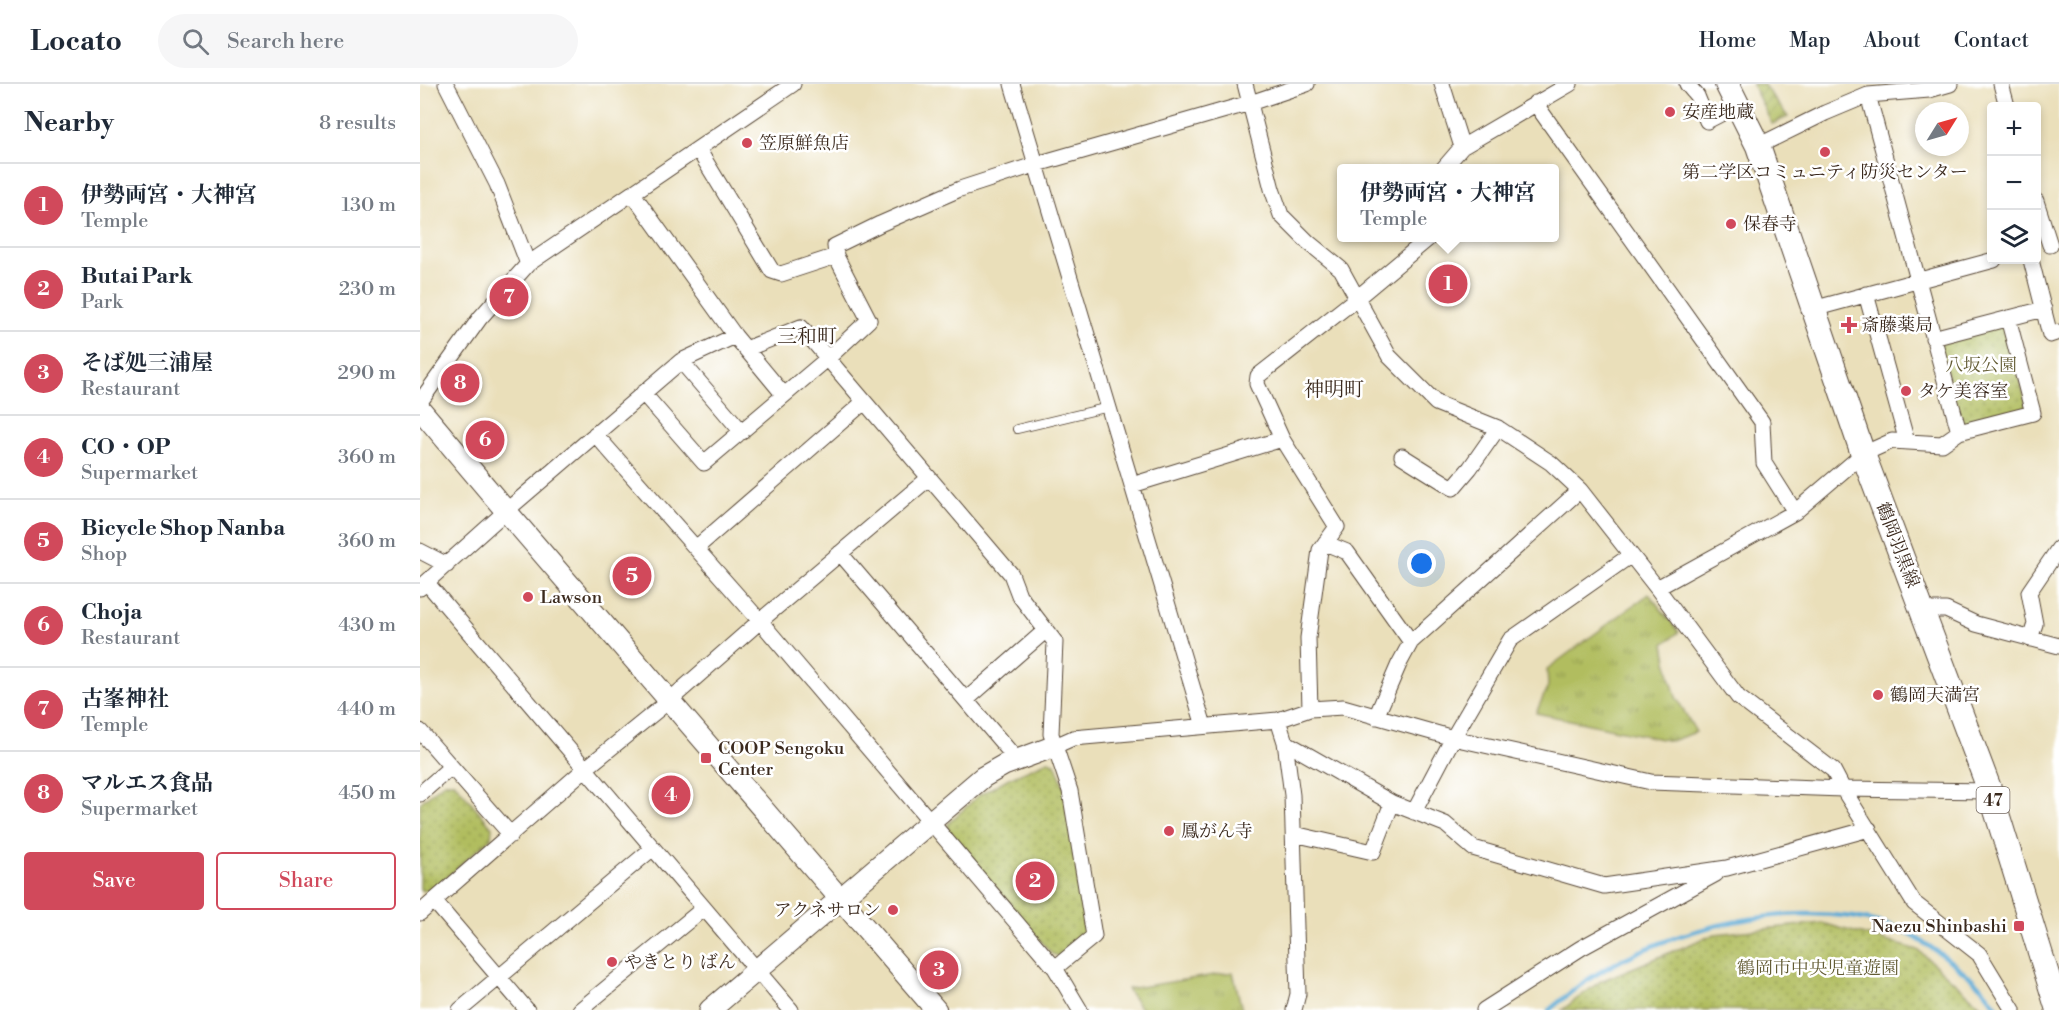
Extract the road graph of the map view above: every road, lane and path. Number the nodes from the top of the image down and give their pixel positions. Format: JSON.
{"nodes":[{"id":1,"x":447,"y":84,"type":"edge"},
{"id":2,"x":793,"y":84,"type":"edge"},
{"id":3,"x":1012,"y":84,"type":"edge"},
{"id":4,"x":1245,"y":84,"type":"edge"},
{"id":5,"x":1307,"y":84,"type":"edge"},
{"id":6,"x":1442,"y":84,"type":"edge"},
{"id":7,"x":1570,"y":84,"type":"edge"},
{"id":8,"x":1687,"y":84,"type":"edge"},
{"id":9,"x":1727,"y":84,"type":"edge"},
{"id":10,"x":1950,"y":84,"type":"edge"},
{"id":11,"x":2001,"y":84,"type":"edge"},
{"id":12,"x":1868,"y":95,"type":"junction"},
{"id":13,"x":2006,"y":102,"type":"edge"},
{"id":14,"x":1250,"y":103,"type":"junction"},
{"id":15,"x":1535,"y":103,"type":"junction"},
{"id":16,"x":1738,"y":105,"type":"junction"},
{"id":17,"x":1758,"y":146,"type":"junction"},
{"id":18,"x":1462,"y":147,"type":"junction"},
{"id":19,"x":698,"y":149,"type":"junction"},
{"id":20,"x":1037,"y":164,"type":"junction"},
{"id":21,"x":1447,"y":164,"type":"edge"},
{"id":22,"x":633,"y":194,"type":"junction"},
{"id":23,"x":2039,"y":210,"type":"edge"},
{"id":24,"x":1423,"y":242,"type":"edge"},
{"id":25,"x":2048,"y":245,"type":"edge"},
{"id":26,"x":836,"y":256,"type":"junction"},
{"id":27,"x":1987,"y":262,"type":"edge"},
{"id":28,"x":528,"y":264,"type":"junction"},
{"id":29,"x":2032,"y":264,"type":"edge"},
{"id":30,"x":1918,"y":280,"type":"junction"},
{"id":31,"x":1866,"y":294,"type":"junction"},
{"id":32,"x":1357,"y":298,"type":"junction"},
{"id":33,"x":1813,"y":309,"type":"junction"},
{"id":34,"x":2044,"y":309,"type":"junction"},
{"id":35,"x":2008,"y":318,"type":"junction"},
{"id":36,"x":2059,"y":332,"type":"edge"},
{"id":37,"x":735,"y":336,"type":"junction"},
{"id":38,"x":1933,"y":338,"type":"junction"},
{"id":39,"x":746,"y":349,"type":"junction"},
{"id":40,"x":827,"y":358,"type":"junction"},
{"id":41,"x":681,"y":361,"type":"junction"},
{"id":42,"x":643,"y":393,"type":"junction"},
{"id":43,"x":784,"y":395,"type":"junction"},
{"id":44,"x":420,"y":402,"type":"edge"},
{"id":45,"x":864,"y":402,"type":"junction"},
{"id":46,"x":1109,"y":407,"type":"junction"},
{"id":47,"x":420,"y":409,"type":"edge"},
{"id":48,"x":1498,"y":428,"type":"junction"},
{"id":49,"x":1017,"y":429,"type":"dead end"},
{"id":50,"x":742,"y":432,"type":"junction"},
{"id":51,"x":1959,"y":432,"type":"junction"},
{"id":52,"x":595,"y":434,"type":"junction"},
{"id":53,"x":1282,"y":439,"type":"junction"},
{"id":54,"x":1907,"y":442,"type":"junction"},
{"id":55,"x":1863,"y":454,"type":"junction"},
{"id":56,"x":1402,"y":456,"type":"dead end"},
{"id":57,"x":929,"y":478,"type":"junction"},
{"id":58,"x":1132,"y":485,"type":"junction"},
{"id":59,"x":1580,"y":490,"type":"junction"},
{"id":60,"x":506,"y":511,"type":"junction"},
{"id":61,"x":1795,"y":512,"type":"junction"},
{"id":62,"x":1325,"y":543,"type":"junction"},
{"id":63,"x":696,"y":548,"type":"junction"},
{"id":64,"x":2059,"y":548,"type":"edge"},
{"id":65,"x":420,"y":551,"type":"edge"},
{"id":66,"x":840,"y":553,"type":"junction"},
{"id":67,"x":1631,"y":555,"type":"junction"},
{"id":68,"x":447,"y":565,"type":"junction"},
{"id":69,"x":423,"y":586,"type":"edge"},
{"id":70,"x":1657,"y":588,"type":"junction"},
{"id":71,"x":1923,"y":610,"type":"junction"},
{"id":72,"x":760,"y":621,"type":"junction"},
{"id":73,"x":1046,"y":630,"type":"junction"},
{"id":74,"x":2030,"y":639,"type":"junction"},
{"id":75,"x":1411,"y":642,"type":"junction"},
{"id":76,"x":2059,"y":646,"type":"edge"},
{"id":77,"x":670,"y":700,"type":"junction"},
{"id":78,"x":966,"y":700,"type":"junction"},
{"id":79,"x":1310,"y":709,"type":"junction"},
{"id":80,"x":1376,"y":717,"type":"junction"},
{"id":81,"x":1278,"y":720,"type":"junction"},
{"id":82,"x":1204,"y":726,"type":"junction"},
{"id":83,"x":420,"y":731,"type":"edge"},
{"id":84,"x":1453,"y":738,"type":"junction"},
{"id":85,"x":1285,"y":742,"type":"junction"},
{"id":86,"x":1055,"y":746,"type":"junction"},
{"id":87,"x":1017,"y":760,"type":"junction"},
{"id":88,"x":452,"y":767,"type":"junction"},
{"id":89,"x":585,"y":769,"type":"junction"},
{"id":90,"x":1843,"y":789,"type":"junction"},
{"id":91,"x":1990,"y":791,"type":"junction"},
{"id":92,"x":420,"y":794,"type":"edge"},
{"id":93,"x":1392,"y":804,"type":"junction"},
{"id":94,"x":1414,"y":812,"type":"junction"},
{"id":95,"x":931,"y":822,"type":"junction"},
{"id":96,"x":1869,"y":829,"type":"junction"},
{"id":97,"x":1294,"y":834,"type":"junction"},
{"id":98,"x":511,"y":835,"type":"junction"},
{"id":99,"x":653,"y":848,"type":"junction"},
{"id":100,"x":1727,"y":868,"type":"junction"},
{"id":101,"x":841,"y":899,"type":"junction"},
{"id":102,"x":434,"y":902,"type":"junction"},
{"id":103,"x":704,"y":908,"type":"junction"},
{"id":104,"x":420,"y":913,"type":"edge"},
{"id":105,"x":1055,"y":968,"type":"junction"},
{"id":106,"x":757,"y":970,"type":"junction"},
{"id":107,"x":498,"y":977,"type":"junction"},
{"id":108,"x":2056,"y":997,"type":"edge"},
{"id":109,"x":460,"y":1010,"type":"edge"},
{"id":110,"x":527,"y":1010,"type":"edge"},
{"id":111,"x":580,"y":1010,"type":"edge"},
{"id":112,"x":711,"y":1010,"type":"edge"},
{"id":113,"x":791,"y":1010,"type":"edge"},
{"id":114,"x":936,"y":1010,"type":"edge"},
{"id":115,"x":1080,"y":1010,"type":"edge"},
{"id":116,"x":1294,"y":1010,"type":"edge"},
{"id":117,"x":1484,"y":1010,"type":"edge"},
{"id":118,"x":2013,"y":1010,"type":"edge"}],
"edges":[{"from":1,"to":28,"type":"street"},
{"from":2,"to":19,"type":"street"},
{"from":3,"to":20,"type":"street"},
{"from":4,"to":14,"type":"street"},
{"from":5,"to":14,"type":"street"},
{"from":6,"to":18,"type":"street"},
{"from":7,"to":15,"type":"street"},
{"from":8,"to":16,"type":"street"},
{"from":9,"to":16,"type":"main road","name":"鶴岡羽黒線","number":"47"},
{"from":10,"to":12,"type":"street"},
{"from":11,"to":13,"type":"street"},
{"from":12,"to":17,"type":"street"},
{"from":12,"to":30,"type":"street"},
{"from":14,"to":20,"type":"street"},
{"from":14,"to":32,"type":"street"},
{"from":15,"to":18,"type":"street"},
{"from":15,"to":61,"type":"street"},
{"from":16,"to":17,"type":"main road","name":"鶴岡羽黒線","number":"47"},
{"from":17,"to":33,"type":"main road","name":"鶴岡羽黒線","number":"47"},
{"from":18,"to":21,"type":"street"},
{"from":19,"to":22,"type":"street"},
{"from":19,"to":26,"type":"street"},
{"from":20,"to":26,"type":"street"},
{"from":20,"to":46,"type":"street"},
{"from":22,"to":28,"type":"street"},
{"from":22,"to":37,"type":"street"},
{"from":23,"to":25,"type":"street"},
{"from":24,"to":32,"type":"street"},
{"from":26,"to":40,"type":"street"},
{"from":27,"to":30,"type":"street"},
{"from":28,"to":44,"type":"street"},
{"from":29,"to":34,"type":"street"},
{"from":30,"to":31,"type":"street"},
{"from":30,"to":38,"type":"street"},
{"from":31,"to":33,"type":"street"},
{"from":31,"to":54,"type":"street"},
{"from":32,"to":48,"type":"street"},
{"from":32,"to":53,"type":"street"},
{"from":33,"to":55,"type":"main road","name":"鶴岡羽黒線","number":"47"},
{"from":34,"to":35,"type":"street"},
{"from":34,"to":36,"type":"street"},
{"from":35,"to":38,"type":"street"},
{"from":35,"to":51,"type":"street"},
{"from":37,"to":39,"type":"street"},
{"from":37,"to":41,"type":"street"},
{"from":38,"to":51,"type":"street"},
{"from":39,"to":40,"type":"street"},
{"from":39,"to":43,"type":"street"},
{"from":40,"to":43,"type":"street"},
{"from":40,"to":45,"type":"street"},
{"from":41,"to":42,"type":"street"},
{"from":41,"to":50,"type":"street"},
{"from":42,"to":50,"type":"street"},
{"from":42,"to":52,"type":"street"},
{"from":43,"to":50,"type":"street"},
{"from":45,"to":57,"type":"street"},
{"from":45,"to":63,"type":"street"},
{"from":46,"to":49,"type":"lane"},
{"from":46,"to":58,"type":"street"},
{"from":47,"to":60,"type":"street"},
{"from":48,"to":56,"type":"street"},
{"from":48,"to":59,"type":"street"},
{"from":51,"to":54,"type":"street"},
{"from":52,"to":60,"type":"street"},
{"from":52,"to":63,"type":"street"},
{"from":53,"to":58,"type":"street"},
{"from":53,"to":62,"type":"street"},
{"from":54,"to":55,"type":"street"},
{"from":55,"to":61,"type":"street"},
{"from":55,"to":71,"type":"main road","name":"鶴岡羽黒線","number":"47"},
{"from":57,"to":66,"type":"street"},
{"from":57,"to":73,"type":"street"},
{"from":58,"to":82,"type":"street"},
{"from":59,"to":67,"type":"street"},
{"from":59,"to":75,"type":"street"},
{"from":60,"to":68,"type":"street"},
{"from":60,"to":77,"type":"street"},
{"from":61,"to":70,"type":"street"},
{"from":62,"to":75,"type":"street"},
{"from":62,"to":79,"type":"street"},
{"from":63,"to":72,"type":"street"},
{"from":64,"to":74,"type":"street"},
{"from":65,"to":68,"type":"street"},
{"from":66,"to":72,"type":"street"},
{"from":66,"to":78,"type":"street"},
{"from":67,"to":70,"type":"street"},
{"from":67,"to":84,"type":"street"},
{"from":68,"to":69,"type":"street"},
{"from":69,"to":89,"type":"street"},
{"from":70,"to":90,"type":"street"},
{"from":71,"to":74,"type":"street"},
{"from":71,"to":91,"type":"main road","name":"鶴岡羽黒線","number":"47"},
{"from":72,"to":77,"type":"street"},
{"from":72,"to":95,"type":"street"},
{"from":73,"to":78,"type":"street"},
{"from":73,"to":86,"type":"street"},
{"from":74,"to":76,"type":"street"},
{"from":75,"to":80,"type":"street"},
{"from":77,"to":89,"type":"street"},
{"from":77,"to":101,"type":"street"},
{"from":78,"to":87,"type":"street"},
{"from":79,"to":80,"type":"street"},
{"from":79,"to":81,"type":"street"},
{"from":80,"to":84,"type":"street"},
{"from":81,"to":82,"type":"street"},
{"from":81,"to":85,"type":"street"},
{"from":82,"to":86,"type":"street"},
{"from":83,"to":88,"type":"street"},
{"from":84,"to":90,"type":"street"},
{"from":84,"to":94,"type":"street"},
{"from":85,"to":93,"type":"street"},
{"from":85,"to":97,"type":"street"},
{"from":86,"to":87,"type":"street"},
{"from":86,"to":105,"type":"street"},
{"from":87,"to":95,"type":"street"},
{"from":88,"to":92,"type":"street"},
{"from":88,"to":98,"type":"street"},
{"from":89,"to":98,"type":"street"},
{"from":89,"to":99,"type":"street"},
{"from":90,"to":91,"type":"street"},
{"from":90,"to":96,"type":"street"},
{"from":91,"to":108,"type":"main road","name":"鶴岡羽黒線","number":"47"},
{"from":93,"to":94,"type":"street"},
{"from":93,"to":97,"type":"street"},
{"from":94,"to":100,"type":"street"},
{"from":95,"to":101,"type":"street"},
{"from":95,"to":105,"type":"street"},
{"from":96,"to":100,"type":"street"},
{"from":96,"to":118,"type":"street"},
{"from":97,"to":116,"type":"street"},
{"from":98,"to":102,"type":"street"},
{"from":99,"to":103,"type":"street"},
{"from":99,"to":107,"type":"street"},
{"from":100,"to":117,"type":"street"},
{"from":101,"to":106,"type":"street"},
{"from":101,"to":114,"type":"street"},
{"from":102,"to":104,"type":"street"},
{"from":102,"to":107,"type":"street"},
{"from":103,"to":106,"type":"street"},
{"from":103,"to":111,"type":"street"},
{"from":105,"to":115,"type":"street"},
{"from":106,"to":112,"type":"street"},
{"from":106,"to":113,"type":"street"},
{"from":107,"to":109,"type":"street"},
{"from":107,"to":110,"type":"street"}]}
